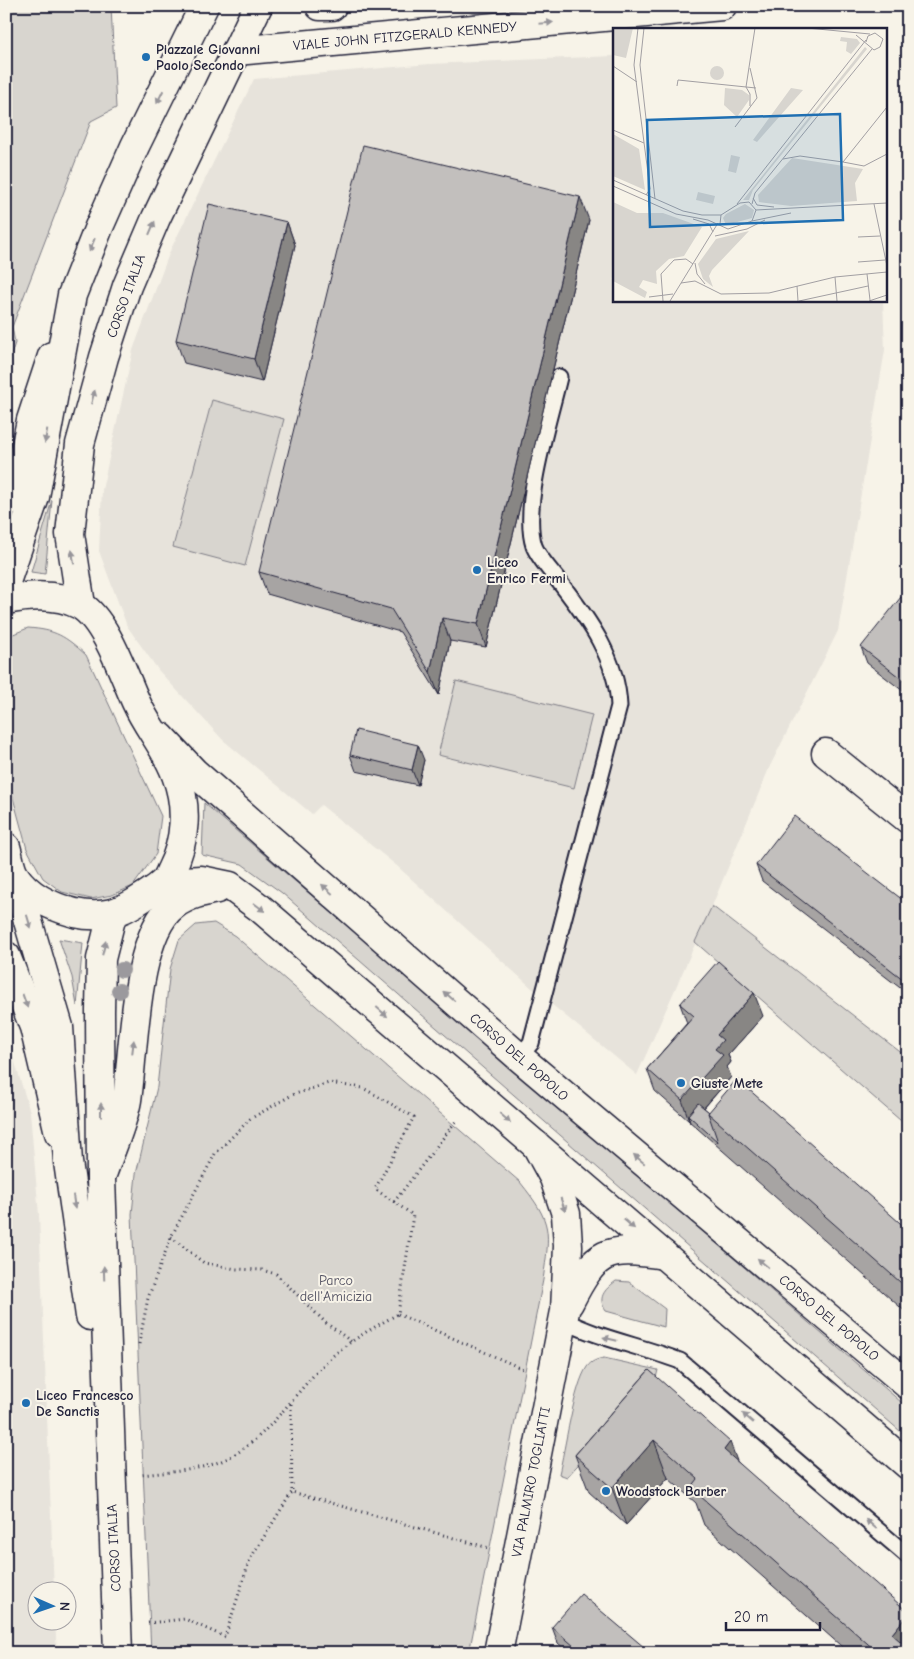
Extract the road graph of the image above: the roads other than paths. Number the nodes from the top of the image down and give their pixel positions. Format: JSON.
{"nodes":[{"id":1,"x":204,"y":6,"type":"edge"},
{"id":2,"x":258,"y":6,"type":"edge"},
{"id":3,"x":320,"y":6,"type":"edge"},
{"id":4,"x":332,"y":6,"type":"edge"},
{"id":5,"x":718,"y":6,"type":"edge"},
{"id":6,"x":722,"y":6,"type":"edge"},
{"id":7,"x":236,"y":51,"type":"junction"},
{"id":8,"x":72,"y":295,"type":"junction"},
{"id":9,"x":558,"y":377,"type":"dead end"},
{"id":10,"x":6,"y":502,"type":"edge"},
{"id":11,"x":6,"y":582,"type":"edge"},
{"id":12,"x":37,"y":595,"type":"junction"},
{"id":13,"x":6,"y":600,"type":"edge"},
{"id":14,"x":81,"y":606,"type":"junction"},
{"id":15,"x":142,"y":716,"type":"junction"},
{"id":16,"x":826,"y":753,"type":"dead end"},
{"id":17,"x":908,"y":818,"type":"edge"},
{"id":18,"x":6,"y":847,"type":"edge"},
{"id":19,"x":15,"y":876,"type":"junction"},
{"id":20,"x":165,"y":882,"type":"junction"},
{"id":21,"x":230,"y":886,"type":"junction"},
{"id":22,"x":112,"y":915,"type":"junction"},
{"id":23,"x":6,"y":956,"type":"edge"},
{"id":24,"x":518,"y":1058,"type":"junction"},
{"id":25,"x":536,"y":1145,"type":"junction"},
{"id":26,"x":68,"y":1162,"type":"junction"},
{"id":27,"x":101,"y":1179,"type":"junction"},
{"id":28,"x":664,"y":1255,"type":"junction"},
{"id":29,"x":564,"y":1316,"type":"junction"},
{"id":30,"x":908,"y":1384,"type":"edge"},
{"id":31,"x":109,"y":1444,"type":"junction"},
{"id":32,"x":908,"y":1464,"type":"edge"},
{"id":33,"x":908,"y":1556,"type":"edge"},
{"id":34,"x":118,"y":1653,"type":"edge"},
{"id":35,"x":498,"y":1653,"type":"edge"}],
"edges":[{"from":1,"to":8,"type":"street","one_way":true},
{"from":2,"to":7,"type":"street","name":"CORSO ITALIA"},
{"from":3,"to":4,"type":"street"},
{"from":5,"to":6,"type":"street","name":"VIALE JOHN FITZGERALD KENNEDY"},
{"from":7,"to":5,"type":"street","name":"VIALE JOHN FITZGERALD KENNEDY","one_way":true},
{"from":14,"to":7,"type":"street","name":"CORSO ITALIA","one_way":true},
{"from":8,"to":10,"type":"street"},
{"from":8,"to":11,"type":"street","one_way":true},
{"from":9,"to":24,"type":"lane"},
{"from":11,"to":12,"type":"street"},
{"from":12,"to":13,"type":"street"},
{"from":12,"to":14,"type":"street"},
{"from":14,"to":15,"type":"street"},
{"from":15,"to":20,"type":"street"},
{"from":24,"to":15,"type":"street","name":"CORSO DEL POPOLO","one_way":true},
{"from":16,"to":17,"type":"street"},
{"from":18,"to":19,"type":"street"},
{"from":19,"to":22,"type":"street"},
{"from":19,"to":26,"type":"street","one_way":true},
{"from":20,"to":21,"type":"street"},
{"from":20,"to":22,"type":"street"},
{"from":21,"to":25,"type":"street","one_way":true},
{"from":27,"to":21,"type":"street","one_way":true},
{"from":27,"to":22,"type":"street","one_way":true},
{"from":23,"to":26,"type":"street","one_way":true},
{"from":30,"to":24,"type":"street","name":"CORSO DEL POPOLO","one_way":true},
{"from":25,"to":28,"type":"street","one_way":true},
{"from":25,"to":29,"type":"street","one_way":true},
{"from":26,"to":31,"type":"street","one_way":true},
{"from":31,"to":27,"type":"street","one_way":true},
{"from":28,"to":29,"type":"street"},
{"from":28,"to":32,"type":"street"},
{"from":33,"to":29,"type":"lane","one_way":true},
{"from":29,"to":35,"type":"street","name":"VIA PALMIRO TOGLIATTI"},
{"from":31,"to":34,"type":"street","name":"CORSO ITALIA"}]}
